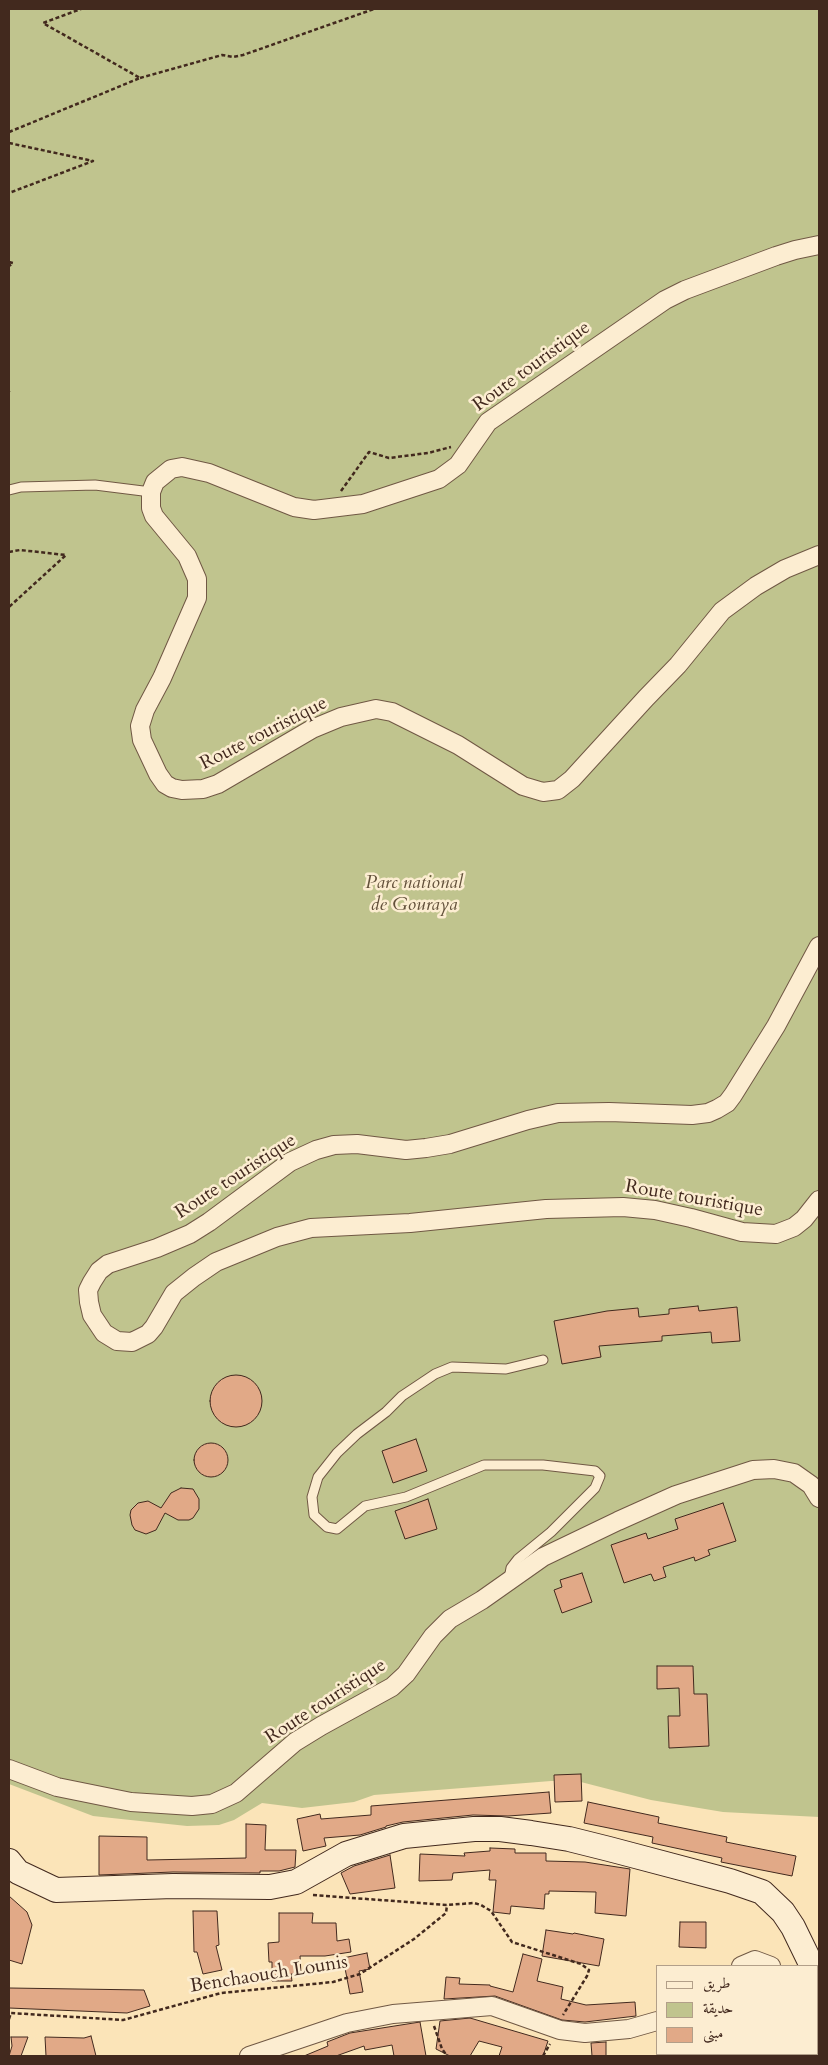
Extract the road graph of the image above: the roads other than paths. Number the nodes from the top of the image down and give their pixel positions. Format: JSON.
{"nodes":[{"id":1,"x":819,"y":245,"type":"edge"},
{"id":2,"x":9,"y":490,"type":"edge"},
{"id":3,"x":151,"y":492,"type":"junction"},
{"id":4,"x":819,"y":555,"type":"edge"},
{"id":5,"x":819,"y":946,"type":"edge"},
{"id":6,"x":819,"y":1200,"type":"edge"},
{"id":7,"x":543,"y":1360,"type":"dead end"},
{"id":8,"x":819,"y":1498,"type":"edge"},
{"id":9,"x":509,"y":1581,"type":"junction"},
{"id":10,"x":9,"y":1769,"type":"edge"},
{"id":11,"x":9,"y":1861,"type":"edge"},
{"id":12,"x":743,"y":1965,"type":"edge"},
{"id":13,"x":769,"y":1965,"type":"edge"},
{"id":14,"x":812,"y":1965,"type":"edge"},
{"id":15,"x":656,"y":2021,"type":"edge"},
{"id":16,"x":249,"y":2056,"type":"edge"}],
"edges":[{"from":1,"to":3,"type":"street","name":"Route touristique"},
{"from":2,"to":3,"type":"lane"},
{"from":3,"to":4,"type":"street","name":"Route touristique"},
{"from":5,"to":6,"type":"street","name":"Route touristique"},
{"from":7,"to":9,"type":"lane"},
{"from":8,"to":9,"type":"street","name":"Route touristique"},
{"from":9,"to":10,"type":"street","name":"Route touristique"},
{"from":11,"to":14,"type":"main road"},
{"from":12,"to":13,"type":"street"},
{"from":15,"to":16,"type":"street"}]}
